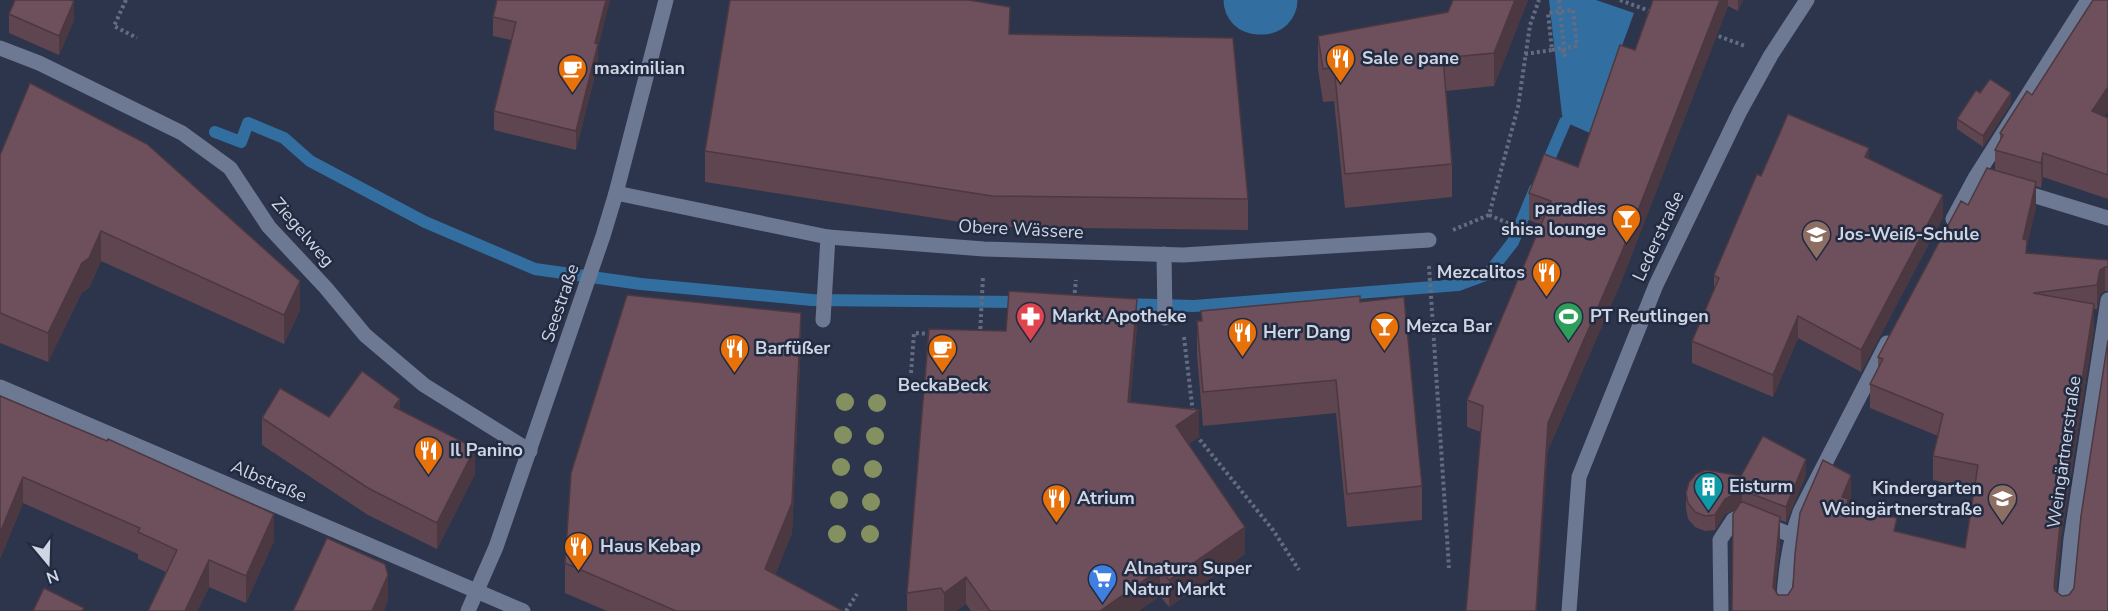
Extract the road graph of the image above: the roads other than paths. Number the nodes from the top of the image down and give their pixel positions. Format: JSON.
{"nodes":[{"id":1,"x":666,"y":0,"type":"edge"},
{"id":2,"x":1807,"y":0,"type":"edge"},
{"id":3,"x":2088,"y":0,"type":"edge"},
{"id":4,"x":0,"y":48,"type":"edge"},
{"id":5,"x":1986,"y":181,"type":"junction"},
{"id":6,"x":616,"y":193,"type":"junction"},
{"id":7,"x":2108,"y":218,"type":"edge"},
{"id":8,"x":1948,"y":230,"type":"edge"},
{"id":9,"x":828,"y":237,"type":"junction"},
{"id":10,"x":1429,"y":240,"type":"road end"},
{"id":11,"x":1164,"y":254,"type":"junction"},
{"id":12,"x":2108,"y":300,"type":"edge"},
{"id":13,"x":1165,"y":318,"type":"dead end"},
{"id":14,"x":823,"y":320,"type":"dead end"},
{"id":15,"x":1892,"y":334,"type":"edge"},
{"id":16,"x":0,"y":387,"type":"edge"},
{"id":17,"x":530,"y":451,"type":"junction"},
{"id":18,"x":1791,"y":536,"type":"junction"},
{"id":19,"x":477,"y":591,"type":"junction"},
{"id":20,"x":468,"y":611,"type":"edge"},
{"id":21,"x":523,"y":611,"type":"edge"},
{"id":22,"x":1569,"y":611,"type":"edge"},
{"id":23,"x":1721,"y":611,"type":"edge"},
{"id":24,"x":1783,"y":611,"type":"edge"},
{"id":25,"x":2064,"y":611,"type":"edge"}],
"edges":[{"from":1,"to":6,"type":"street","name":"Seestraße"},
{"from":2,"to":22,"type":"street","name":"Lederstraße"},
{"from":3,"to":5,"type":"street"},
{"from":4,"to":17,"type":"street","name":"Ziegelweg"},
{"from":5,"to":7,"type":"street"},
{"from":5,"to":8,"type":"street"},
{"from":6,"to":9,"type":"street","name":"Obere Wässere"},
{"from":6,"to":17,"type":"street","name":"Seestraße"},
{"from":9,"to":11,"type":"street","name":"Obere Wässere"},
{"from":9,"to":14,"type":"street"},
{"from":10,"to":11,"type":"street","name":"Obere Wässere"},
{"from":11,"to":13,"type":"street"},
{"from":12,"to":25,"type":"street","name":"Weingärtnerstraße"},
{"from":15,"to":18,"type":"street"},
{"from":16,"to":19,"type":"street","name":"Albstraße"},
{"from":17,"to":19,"type":"street","name":"Seestraße"},
{"from":18,"to":23,"type":"street"},
{"from":18,"to":24,"type":"street"},
{"from":19,"to":20,"type":"street","name":"Seestraße"},
{"from":19,"to":21,"type":"street","name":"Albstraße"}]}
